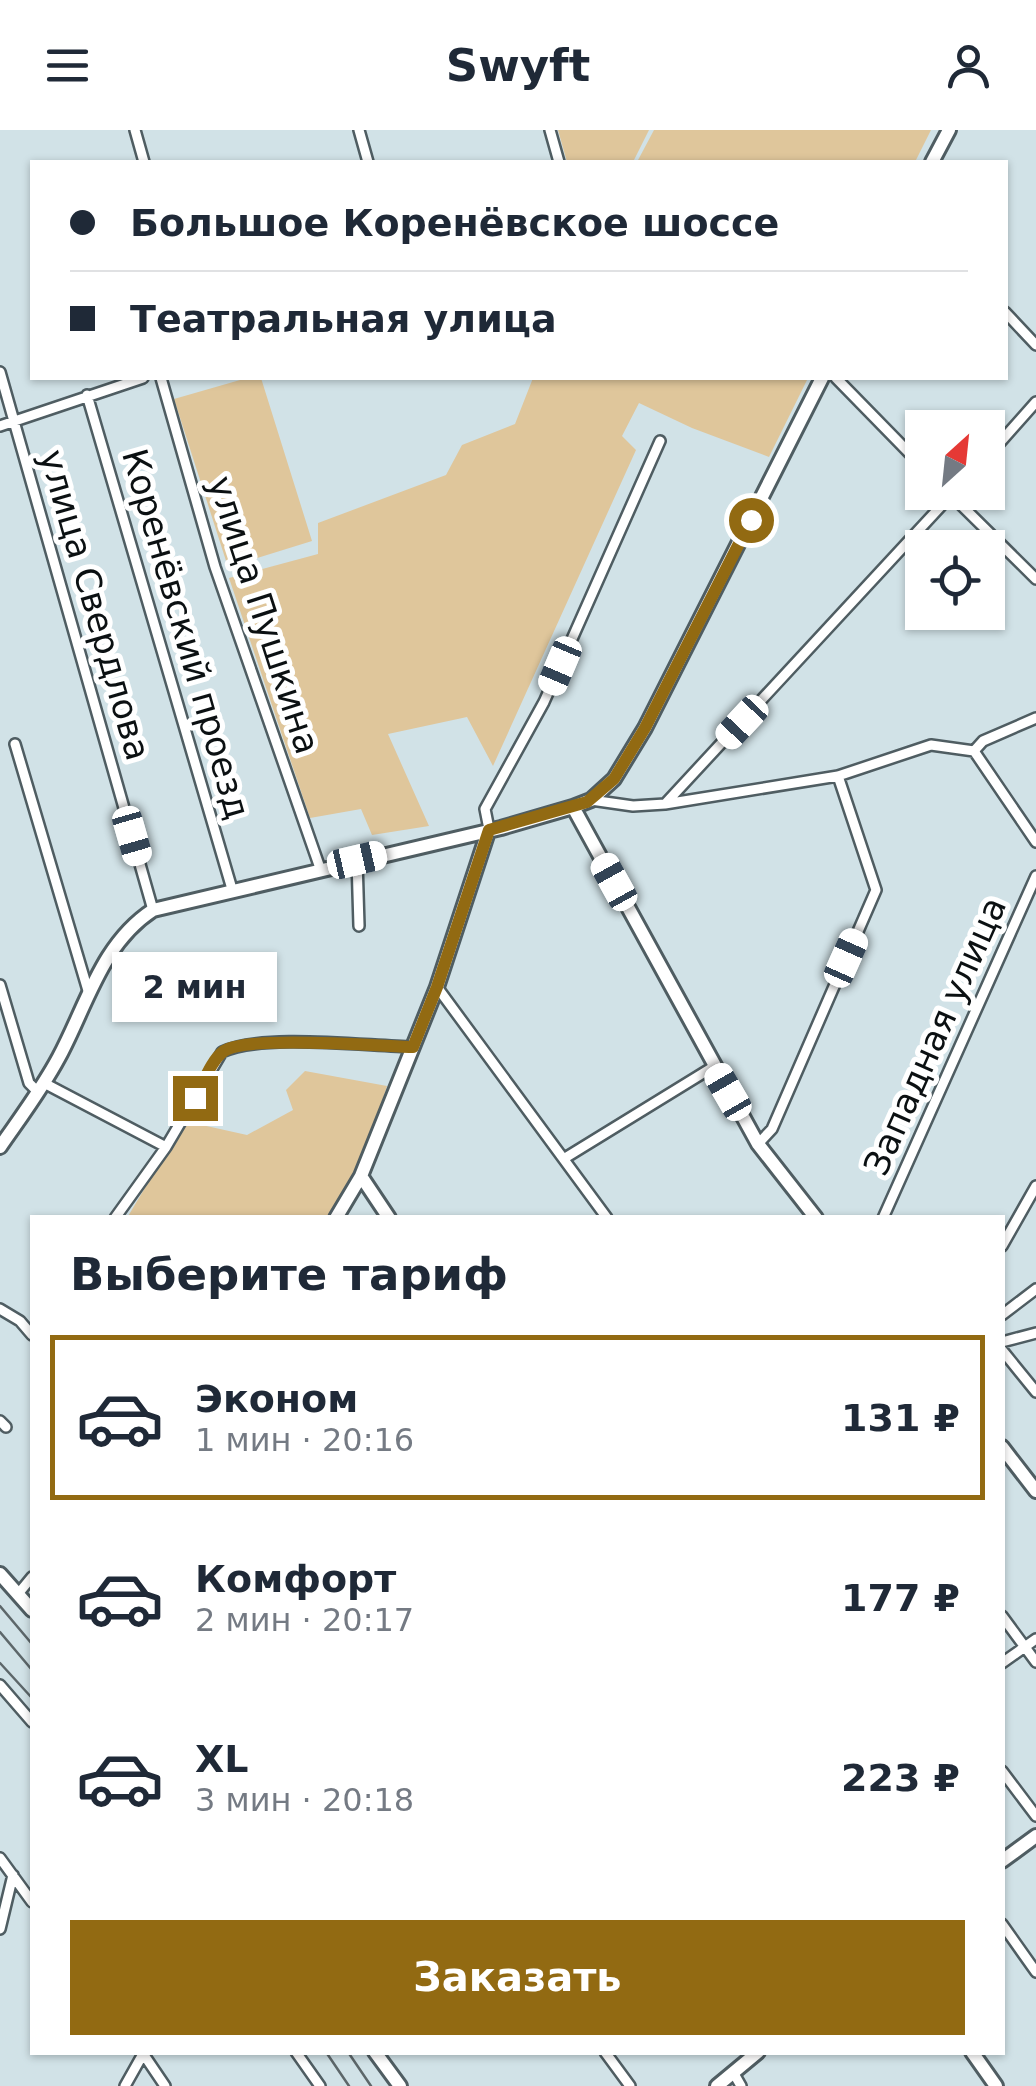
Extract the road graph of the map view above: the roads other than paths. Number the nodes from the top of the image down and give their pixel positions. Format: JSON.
{"nodes":[{"id":1,"x":134,"y":130,"type":"edge"},
{"id":2,"x":359,"y":130,"type":"edge"},
{"id":3,"x":550,"y":130,"type":"edge"},
{"id":4,"x":949,"y":130,"type":"edge"},
{"id":5,"x":143,"y":160,"type":"edge"},
{"id":6,"x":367,"y":160,"type":"edge"},
{"id":7,"x":558,"y":160,"type":"edge"},
{"id":8,"x":933,"y":160,"type":"edge"},
{"id":9,"x":1008,"y":315,"type":"edge"},
{"id":10,"x":1036,"y":345,"type":"edge"},
{"id":11,"x":0,"y":372,"type":"edge"},
{"id":12,"x":137,"y":380,"type":"edge"},
{"id":13,"x":163,"y":380,"type":"edge"},
{"id":14,"x":821,"y":380,"type":"edge"},
{"id":15,"x":838,"y":380,"type":"edge"},
{"id":16,"x":86,"y":395,"type":"junction"},
{"id":17,"x":1036,"y":402,"type":"edge"},
{"id":18,"x":14,"y":421,"type":"junction"},
{"id":19,"x":0,"y":426,"type":"edge"},
{"id":20,"x":1005,"y":437,"type":"edge"},
{"id":21,"x":660,"y":441,"type":"dead end"},
{"id":22,"x":905,"y":449,"type":"edge"},
{"id":23,"x":936,"y":510,"type":"edge"},
{"id":24,"x":967,"y":510,"type":"edge"},
{"id":25,"x":1036,"y":580,"type":"edge"},
{"id":26,"x":1036,"y":718,"type":"edge"},
{"id":27,"x":15,"y":744,"type":"dead end"},
{"id":28,"x":974,"y":751,"type":"junction"},
{"id":29,"x":838,"y":776,"type":"junction"},
{"id":30,"x":591,"y":800,"type":"junction"},
{"id":31,"x":665,"y":804,"type":"junction"},
{"id":32,"x":573,"y":807,"type":"junction"},
{"id":33,"x":489,"y":830,"type":"junction"},
{"id":34,"x":1036,"y":842,"type":"edge"},
{"id":35,"x":357,"y":860,"type":"junction"},
{"id":36,"x":320,"y":868,"type":"junction"},
{"id":37,"x":1036,"y":876,"type":"edge"},
{"id":38,"x":232,"y":889,"type":"junction"},
{"id":39,"x":153,"y":910,"type":"junction"},
{"id":40,"x":358,"y":926,"type":"dead end"},
{"id":41,"x":0,"y":985,"type":"edge"},
{"id":42,"x":437,"y":987,"type":"junction"},
{"id":43,"x":89,"y":994,"type":"junction"},
{"id":44,"x":6,"y":1028,"type":"edge"},
{"id":45,"x":413,"y":1047,"type":"junction"},
{"id":46,"x":713,"y":1067,"type":"junction"},
{"id":47,"x":41,"y":1087,"type":"junction"},
{"id":48,"x":758,"y":1144,"type":"junction"},
{"id":49,"x":166,"y":1146,"type":"junction"},
{"id":50,"x":0,"y":1148,"type":"edge"},
{"id":51,"x":565,"y":1158,"type":"junction"},
{"id":52,"x":361,"y":1176,"type":"junction"},
{"id":53,"x":1036,"y":1186,"type":"edge"},
{"id":54,"x":117,"y":1215,"type":"edge"},
{"id":55,"x":338,"y":1215,"type":"edge"},
{"id":56,"x":387,"y":1215,"type":"edge"},
{"id":57,"x":605,"y":1215,"type":"edge"},
{"id":58,"x":814,"y":1215,"type":"edge"},
{"id":59,"x":884,"y":1215,"type":"edge"},
{"id":60,"x":1005,"y":1241,"type":"edge"},
{"id":61,"x":1036,"y":1289,"type":"edge"},
{"id":62,"x":0,"y":1310,"type":"edge"},
{"id":63,"x":1005,"y":1313,"type":"edge"},
{"id":64,"x":30,"y":1332,"type":"edge"},
{"id":65,"x":1036,"y":1333,"type":"edge"},
{"id":66,"x":1005,"y":1341,"type":"edge"},
{"id":67,"x":1005,"y":1354,"type":"edge"},
{"id":68,"x":1036,"y":1392,"type":"edge"},
{"id":69,"x":1005,"y":1451,"type":"edge"},
{"id":70,"x":1036,"y":1491,"type":"edge"},
{"id":71,"x":0,"y":1574,"type":"edge"},
{"id":72,"x":30,"y":1579,"type":"edge"},
{"id":73,"x":18,"y":1594,"type":"junction"},
{"id":74,"x":30,"y":1608,"type":"edge"},
{"id":75,"x":1005,"y":1620,"type":"edge"},
{"id":76,"x":1036,"y":1640,"type":"edge"},
{"id":77,"x":1025,"y":1648,"type":"junction"},
{"id":78,"x":1005,"y":1662,"type":"edge"},
{"id":79,"x":1036,"y":1662,"type":"edge"},
{"id":80,"x":0,"y":1685,"type":"edge"},
{"id":81,"x":30,"y":1720,"type":"edge"},
{"id":82,"x":1005,"y":1775,"type":"edge"},
{"id":83,"x":1036,"y":1816,"type":"edge"},
{"id":84,"x":1036,"y":1836,"type":"edge"},
{"id":85,"x":0,"y":1858,"type":"edge"},
{"id":86,"x":1005,"y":1859,"type":"edge"},
{"id":87,"x":13,"y":1875,"type":"junction"},
{"id":88,"x":30,"y":1899,"type":"edge"},
{"id":89,"x":1005,"y":1928,"type":"edge"},
{"id":90,"x":0,"y":1929,"type":"edge"},
{"id":91,"x":1036,"y":1972,"type":"edge"},
{"id":92,"x":141,"y":2055,"type":"edge"},
{"id":93,"x":143,"y":2055,"type":"edge"},
{"id":94,"x":298,"y":2055,"type":"edge"},
{"id":95,"x":378,"y":2055,"type":"edge"},
{"id":96,"x":607,"y":2055,"type":"edge"},
{"id":97,"x":754,"y":2055,"type":"edge"},
{"id":98,"x":974,"y":2055,"type":"edge"},
{"id":99,"x":733,"y":2072,"type":"junction"},
{"id":100,"x":124,"y":2086,"type":"edge"},
{"id":101,"x":166,"y":2086,"type":"edge"},
{"id":102,"x":320,"y":2086,"type":"edge"},
{"id":103,"x":400,"y":2086,"type":"edge"},
{"id":104,"x":630,"y":2086,"type":"edge"},
{"id":105,"x":717,"y":2086,"type":"edge"},
{"id":106,"x":741,"y":2086,"type":"edge"},
{"id":107,"x":996,"y":2086,"type":"edge"}],
"edges":[{"from":1,"to":5,"type":"street"},
{"from":2,"to":6,"type":"street"},
{"from":3,"to":7,"type":"street"},
{"from":4,"to":8,"type":"main road"},
{"from":9,"to":10,"type":"street"},
{"from":11,"to":18,"type":"street","name":"улица Свердлова"},
{"from":12,"to":16,"type":"street"},
{"from":13,"to":36,"type":"street","name":"улица Пушкина"},
{"from":14,"to":30,"type":"main road"},
{"from":15,"to":22,"type":"street"},
{"from":16,"to":18,"type":"street"},
{"from":16,"to":38,"type":"street","name":"Коренёвский проезд"},
{"from":17,"to":20,"type":"street"},
{"from":18,"to":19,"type":"street"},
{"from":18,"to":39,"type":"street","name":"улица Свердлова"},
{"from":21,"to":33,"type":"street"},
{"from":23,"to":31,"type":"street"},
{"from":24,"to":25,"type":"street"},
{"from":26,"to":28,"type":"street"},
{"from":27,"to":43,"type":"street"},
{"from":28,"to":29,"type":"street"},
{"from":28,"to":34,"type":"street"},
{"from":29,"to":31,"type":"street"},
{"from":29,"to":48,"type":"street"},
{"from":30,"to":31,"type":"street"},
{"from":30,"to":32,"type":"main road"},
{"from":32,"to":33,"type":"main road"},
{"from":32,"to":46,"type":"main road"},
{"from":33,"to":35,"type":"main road"},
{"from":33,"to":42,"type":"main road"},
{"from":35,"to":36,"type":"main road"},
{"from":35,"to":40,"type":"street"},
{"from":36,"to":38,"type":"main road"},
{"from":37,"to":59,"type":"street","name":"Западная улица"},
{"from":38,"to":39,"type":"main road"},
{"from":39,"to":43,"type":"main road"},
{"from":41,"to":44,"type":"street"},
{"from":42,"to":45,"type":"main road"},
{"from":42,"to":51,"type":"street"},
{"from":43,"to":47,"type":"main road"},
{"from":44,"to":47,"type":"street"},
{"from":45,"to":49,"type":"street"},
{"from":45,"to":52,"type":"main road"},
{"from":46,"to":48,"type":"main road"},
{"from":46,"to":51,"type":"street"},
{"from":47,"to":49,"type":"street"},
{"from":47,"to":50,"type":"main road"},
{"from":48,"to":58,"type":"main road"},
{"from":49,"to":54,"type":"street"},
{"from":51,"to":57,"type":"street"},
{"from":52,"to":55,"type":"main road"},
{"from":52,"to":56,"type":"main road"},
{"from":53,"to":60,"type":"street"},
{"from":61,"to":63,"type":"street"},
{"from":62,"to":64,"type":"street"},
{"from":65,"to":66,"type":"street"},
{"from":67,"to":68,"type":"street"},
{"from":69,"to":70,"type":"main road"},
{"from":71,"to":73,"type":"main road"},
{"from":72,"to":73,"type":"street"},
{"from":73,"to":74,"type":"main road"},
{"from":75,"to":77,"type":"street"},
{"from":76,"to":77,"type":"street"},
{"from":77,"to":78,"type":"street"},
{"from":77,"to":79,"type":"street"},
{"from":80,"to":81,"type":"street"},
{"from":82,"to":83,"type":"street"},
{"from":84,"to":86,"type":"main road"},
{"from":85,"to":87,"type":"street"},
{"from":87,"to":88,"type":"street"},
{"from":87,"to":90,"type":"street"},
{"from":89,"to":91,"type":"street"},
{"from":92,"to":100,"type":"street"},
{"from":93,"to":101,"type":"street"},
{"from":94,"to":102,"type":"street"},
{"from":95,"to":103,"type":"main road"},
{"from":96,"to":104,"type":"street"},
{"from":97,"to":99,"type":"main road"},
{"from":98,"to":107,"type":"main road"},
{"from":99,"to":105,"type":"main road"},
{"from":99,"to":106,"type":"street"}]}
